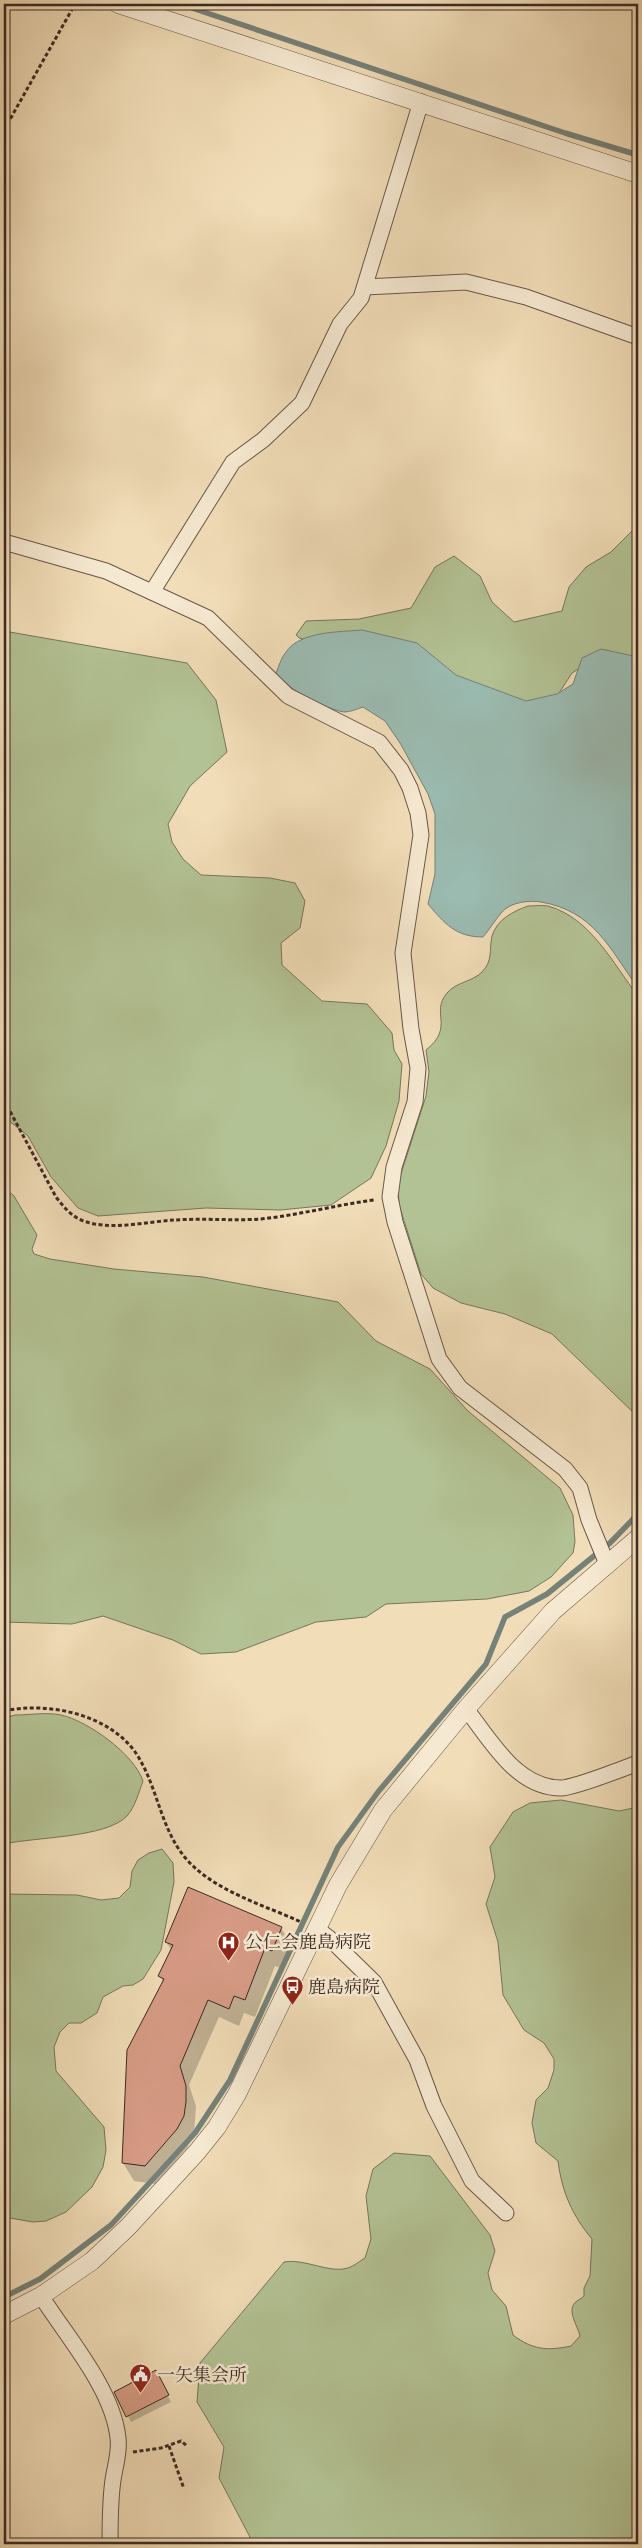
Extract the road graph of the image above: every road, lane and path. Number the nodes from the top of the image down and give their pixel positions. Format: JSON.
{"nodes":[{"id":1,"x":75,"y":4,"type":"edge"},
{"id":2,"x":118,"y":4,"type":"edge"},
{"id":3,"x":422,"y":102,"type":"junction"},
{"id":4,"x":4,"y":130,"type":"edge"},
{"id":5,"x":638,"y":174,"type":"edge"},
{"id":6,"x":366,"y":287,"type":"junction"},
{"id":7,"x":638,"y":337,"type":"edge"},
{"id":8,"x":4,"y":542,"type":"edge"},
{"id":9,"x":152,"y":592,"type":"junction"},
{"id":10,"x":4,"y":1100,"type":"edge"},
{"id":11,"x":390,"y":1197,"type":"junction"},
{"id":12,"x":638,"y":1538,"type":"edge"},
{"id":13,"x":603,"y":1554,"type":"junction"},
{"id":14,"x":466,"y":1709,"type":"junction"},
{"id":15,"x":4,"y":1711,"type":"edge"},
{"id":16,"x":638,"y":1763,"type":"edge"},
{"id":17,"x":299,"y":1921,"type":"dead end"},
{"id":18,"x":317,"y":1929,"type":"junction"},
{"id":19,"x":506,"y":2213,"type":"dead end"},
{"id":20,"x":41,"y":2296,"type":"junction"},
{"id":21,"x":4,"y":2315,"type":"edge"},
{"id":22,"x":169,"y":2446,"type":"junction"},
{"id":23,"x":187,"y":2446,"type":"dead end"},
{"id":24,"x":118,"y":2455,"type":"junction"},
{"id":25,"x":184,"y":2489,"type":"dead end"},
{"id":26,"x":110,"y":2544,"type":"edge"}],
"edges":[{"from":1,"to":4,"type":"path"},
{"from":2,"to":3,"type":"street"},
{"from":3,"to":5,"type":"street"},
{"from":3,"to":6,"type":"street"},
{"from":6,"to":7,"type":"street"},
{"from":6,"to":9,"type":"street"},
{"from":8,"to":9,"type":"street"},
{"from":9,"to":11,"type":"street"},
{"from":10,"to":11,"type":"path"},
{"from":11,"to":13,"type":"street"},
{"from":12,"to":13,"type":"street"},
{"from":13,"to":14,"type":"street"},
{"from":14,"to":16,"type":"street"},
{"from":14,"to":18,"type":"street"},
{"from":15,"to":17,"type":"path"},
{"from":18,"to":19,"type":"street"},
{"from":18,"to":20,"type":"street"},
{"from":20,"to":21,"type":"street"},
{"from":20,"to":24,"type":"street"},
{"from":22,"to":23,"type":"path"},
{"from":22,"to":24,"type":"path"},
{"from":22,"to":25,"type":"path"},
{"from":24,"to":26,"type":"street"}]}
